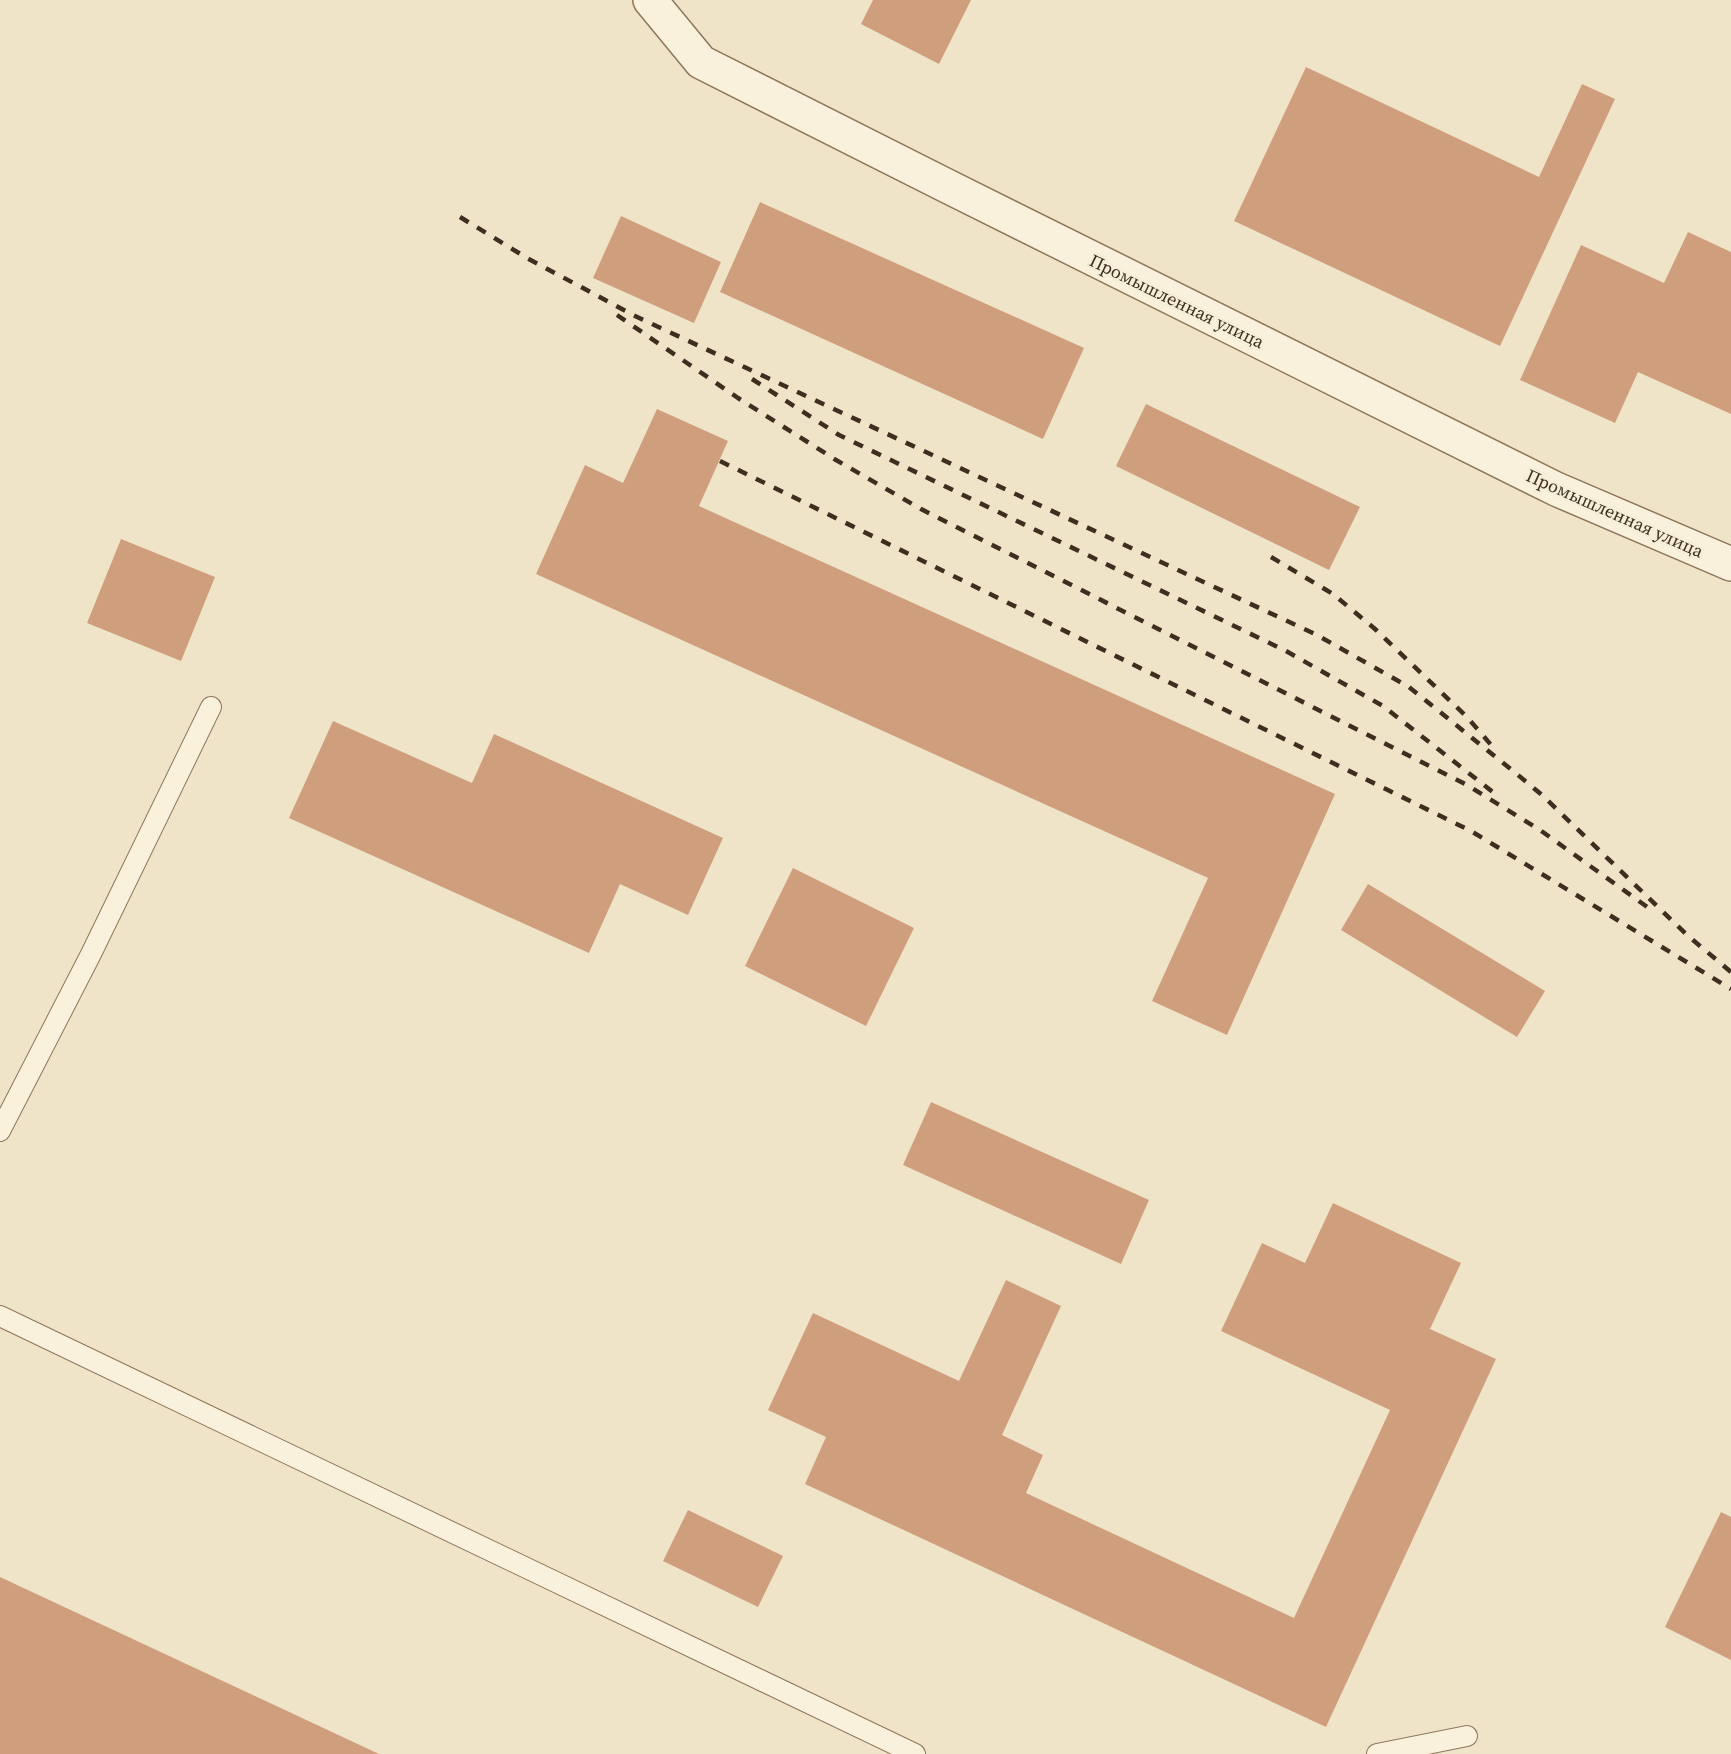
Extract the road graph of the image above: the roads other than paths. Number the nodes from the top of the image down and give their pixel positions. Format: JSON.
{"nodes":[{"id":1,"x":663,"y":6,"type":"edge"},
{"id":2,"x":1731,"y":564,"type":"edge"},
{"id":3,"x":211,"y":707,"type":"dead end"},
{"id":4,"x":0,"y":1131,"type":"edge"},
{"id":5,"x":0,"y":1316,"type":"edge"},
{"id":6,"x":1467,"y":1736,"type":"dead end"},
{"id":7,"x":915,"y":1754,"type":"edge"},
{"id":8,"x":1377,"y":1754,"type":"edge"}],
"edges":[{"from":1,"to":2,"type":"street","name":"Промышленная улица"},
{"from":3,"to":4,"type":"lane"},
{"from":5,"to":7,"type":"lane"},
{"from":6,"to":8,"type":"lane"}]}
